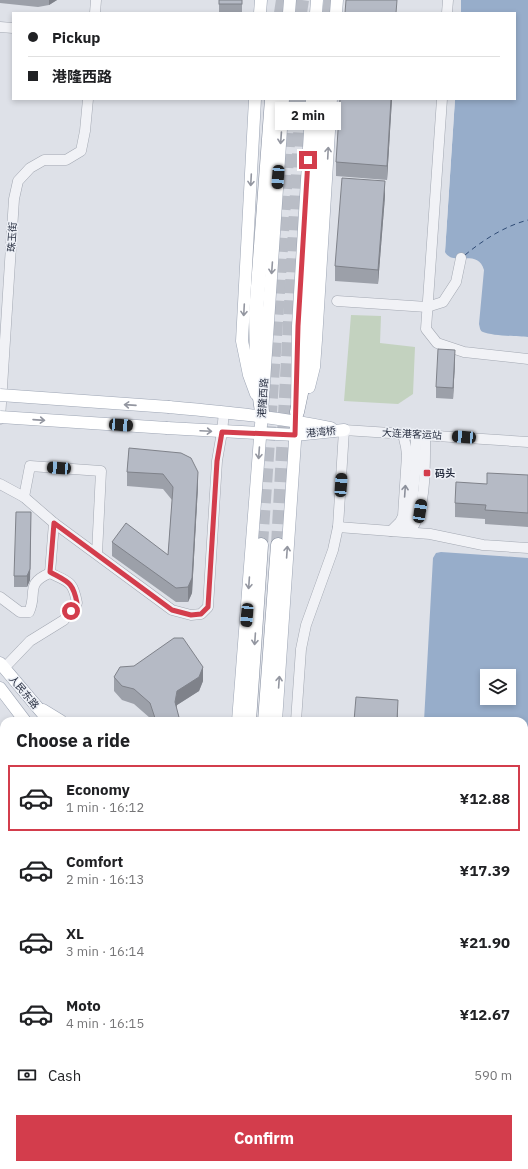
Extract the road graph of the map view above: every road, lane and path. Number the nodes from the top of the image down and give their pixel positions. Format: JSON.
{"nodes":[{"id":1,"x":96,"y":0,"type":"edge"},
{"id":2,"x":261,"y":0,"type":"edge"},
{"id":3,"x":290,"y":0,"type":"edge"},
{"id":4,"x":317,"y":0,"type":"edge"},
{"id":5,"x":337,"y":0,"type":"edge"},
{"id":6,"x":448,"y":0,"type":"edge"},
{"id":7,"x":95,"y":12,"type":"edge"},
{"id":8,"x":260,"y":12,"type":"edge"},
{"id":9,"x":289,"y":12,"type":"edge"},
{"id":10,"x":316,"y":12,"type":"edge"},
{"id":11,"x":336,"y":12,"type":"edge"},
{"id":12,"x":447,"y":12,"type":"edge"},
{"id":13,"x":0,"y":27,"type":"edge"},
{"id":14,"x":12,"y":28,"type":"edge"},
{"id":15,"x":88,"y":100,"type":"edge"},
{"id":16,"x":255,"y":100,"type":"edge"},
{"id":17,"x":272,"y":100,"type":"edge"},
{"id":18,"x":283,"y":100,"type":"edge"},
{"id":19,"x":312,"y":100,"type":"edge"},
{"id":20,"x":322,"y":100,"type":"edge"},
{"id":21,"x":331,"y":100,"type":"edge"},
{"id":22,"x":442,"y":100,"type":"edge"},
{"id":23,"x":461,"y":258,"type":"dead end"},
{"id":24,"x":337,"y":301,"type":"dead end"},
{"id":25,"x":427,"y":307,"type":"junction"},
{"id":26,"x":528,"y":359,"type":"edge"},
{"id":27,"x":0,"y":395,"type":"edge"},
{"id":28,"x":224,"y":412,"type":"junction"},
{"id":29,"x":262,"y":415,"type":"junction"},
{"id":30,"x":296,"y":416,"type":"junction"},
{"id":31,"x":0,"y":418,"type":"edge"},
{"id":32,"x":344,"y":430,"type":"junction"},
{"id":33,"x":222,"y":432,"type":"junction"},
{"id":34,"x":261,"y":433,"type":"junction"},
{"id":35,"x":403,"y":434,"type":"junction"},
{"id":36,"x":295,"y":435,"type":"junction"},
{"id":37,"x":420,"y":435,"type":"junction"},
{"id":38,"x":528,"y":442,"type":"edge"},
{"id":39,"x":0,"y":484,"type":"edge"},
{"id":40,"x":24,"y":497,"type":"junction"},
{"id":41,"x":54,"y":523,"type":"junction"},
{"id":42,"x":338,"y":527,"type":"junction"},
{"id":43,"x":400,"y":531,"type":"junction"},
{"id":44,"x":261,"y":544,"type":"tunnel mouth"},
{"id":45,"x":278,"y":545,"type":"tunnel mouth"},
{"id":46,"x":528,"y":548,"type":"edge"},
{"id":47,"x":97,"y":554,"type":"junction"},
{"id":48,"x":50,"y":572,"type":"junction"},
{"id":49,"x":0,"y":597,"type":"edge"},
{"id":50,"x":4,"y":663,"type":"edge"},
{"id":51,"x":1,"y":694,"type":"edge"},
{"id":52,"x":35,"y":705,"type":"junction"},
{"id":53,"x":20,"y":717,"type":"edge"},
{"id":54,"x":46,"y":717,"type":"edge"},
{"id":55,"x":54,"y":717,"type":"edge"},
{"id":56,"x":238,"y":717,"type":"edge"},
{"id":57,"x":249,"y":717,"type":"edge"},
{"id":58,"x":265,"y":717,"type":"edge"},
{"id":59,"x":276,"y":717,"type":"edge"},
{"id":60,"x":296,"y":717,"type":"edge"}],
"edges":[{"from":1,"to":7,"type":"street"},
{"from":2,"to":8,"type":"main road"},
{"from":3,"to":9,"type":"main road"},
{"from":4,"to":10,"type":"main road"},
{"from":5,"to":11,"type":"main road"},
{"from":6,"to":12,"type":"street"},
{"from":13,"to":14,"type":"street"},
{"from":15,"to":31,"type":"street","name":"珠玉街"},
{"from":16,"to":29,"type":"main road","one_way":true},
{"from":17,"to":29,"type":"highway"},
{"from":18,"to":29,"type":"main road","name":"港隆西路","one_way":true},
{"from":19,"to":30,"type":"main road"},
{"from":20,"to":30,"type":"highway"},
{"from":30,"to":21,"type":"main road","one_way":true},
{"from":22,"to":25,"type":"street"},
{"from":23,"to":25,"type":"street"},
{"from":24,"to":25,"type":"street"},
{"from":25,"to":26,"type":"street"},
{"from":28,"to":27,"type":"main road","name":"港湾桥","one_way":true,"bridge":true},
{"from":28,"to":29,"type":"main road","name":"港湾桥"},
{"from":28,"to":33,"type":"street"},
{"from":29,"to":30,"type":"main road","name":"港湾桥"},
{"from":29,"to":34,"type":"main road","name":"港隆西路"},
{"from":30,"to":32,"type":"main road","name":"港湾桥"},
{"from":30,"to":36,"type":"main road"},
{"from":31,"to":33,"type":"main road","name":"港湾桥","one_way":true,"bridge":true},
{"from":32,"to":35,"type":"street","name":"大连港客运站"},
{"from":32,"to":36,"type":"main road","name":"港湾桥"},
{"from":32,"to":42,"type":"street"},
{"from":33,"to":34,"type":"main road","name":"港湾桥"},
{"from":33,"to":47,"type":"street"},
{"from":34,"to":36,"type":"main road","name":"港湾桥"},
{"from":34,"to":56,"type":"main road","name":"港隆西路","one_way":true},
{"from":35,"to":37,"type":"street","name":"大连港客运站"},
{"from":43,"to":35,"type":"street","one_way":true},
{"from":59,"to":36,"type":"main road","one_way":true},
{"from":37,"to":38,"type":"street","name":"大连港客运站"},
{"from":37,"to":43,"type":"street"},
{"from":39,"to":40,"type":"street"},
{"from":40,"to":41,"type":"street"},
{"from":40,"to":47,"type":"street"},
{"from":41,"to":47,"type":"street"},
{"from":41,"to":48,"type":"street"},
{"from":42,"to":43,"type":"street"},
{"from":42,"to":60,"type":"street"},
{"from":43,"to":46,"type":"street"},
{"from":44,"to":57,"type":"highway","one_way":true},
{"from":45,"to":58,"type":"highway"},
{"from":48,"to":49,"type":"street"},
{"from":48,"to":50,"type":"street"},
{"from":50,"to":52,"type":"main road","name":"人民东路"},
{"from":51,"to":53,"type":"main road"},
{"from":52,"to":54,"type":"main road","name":"人民东路"},
{"from":52,"to":55,"type":"main road"}]}
